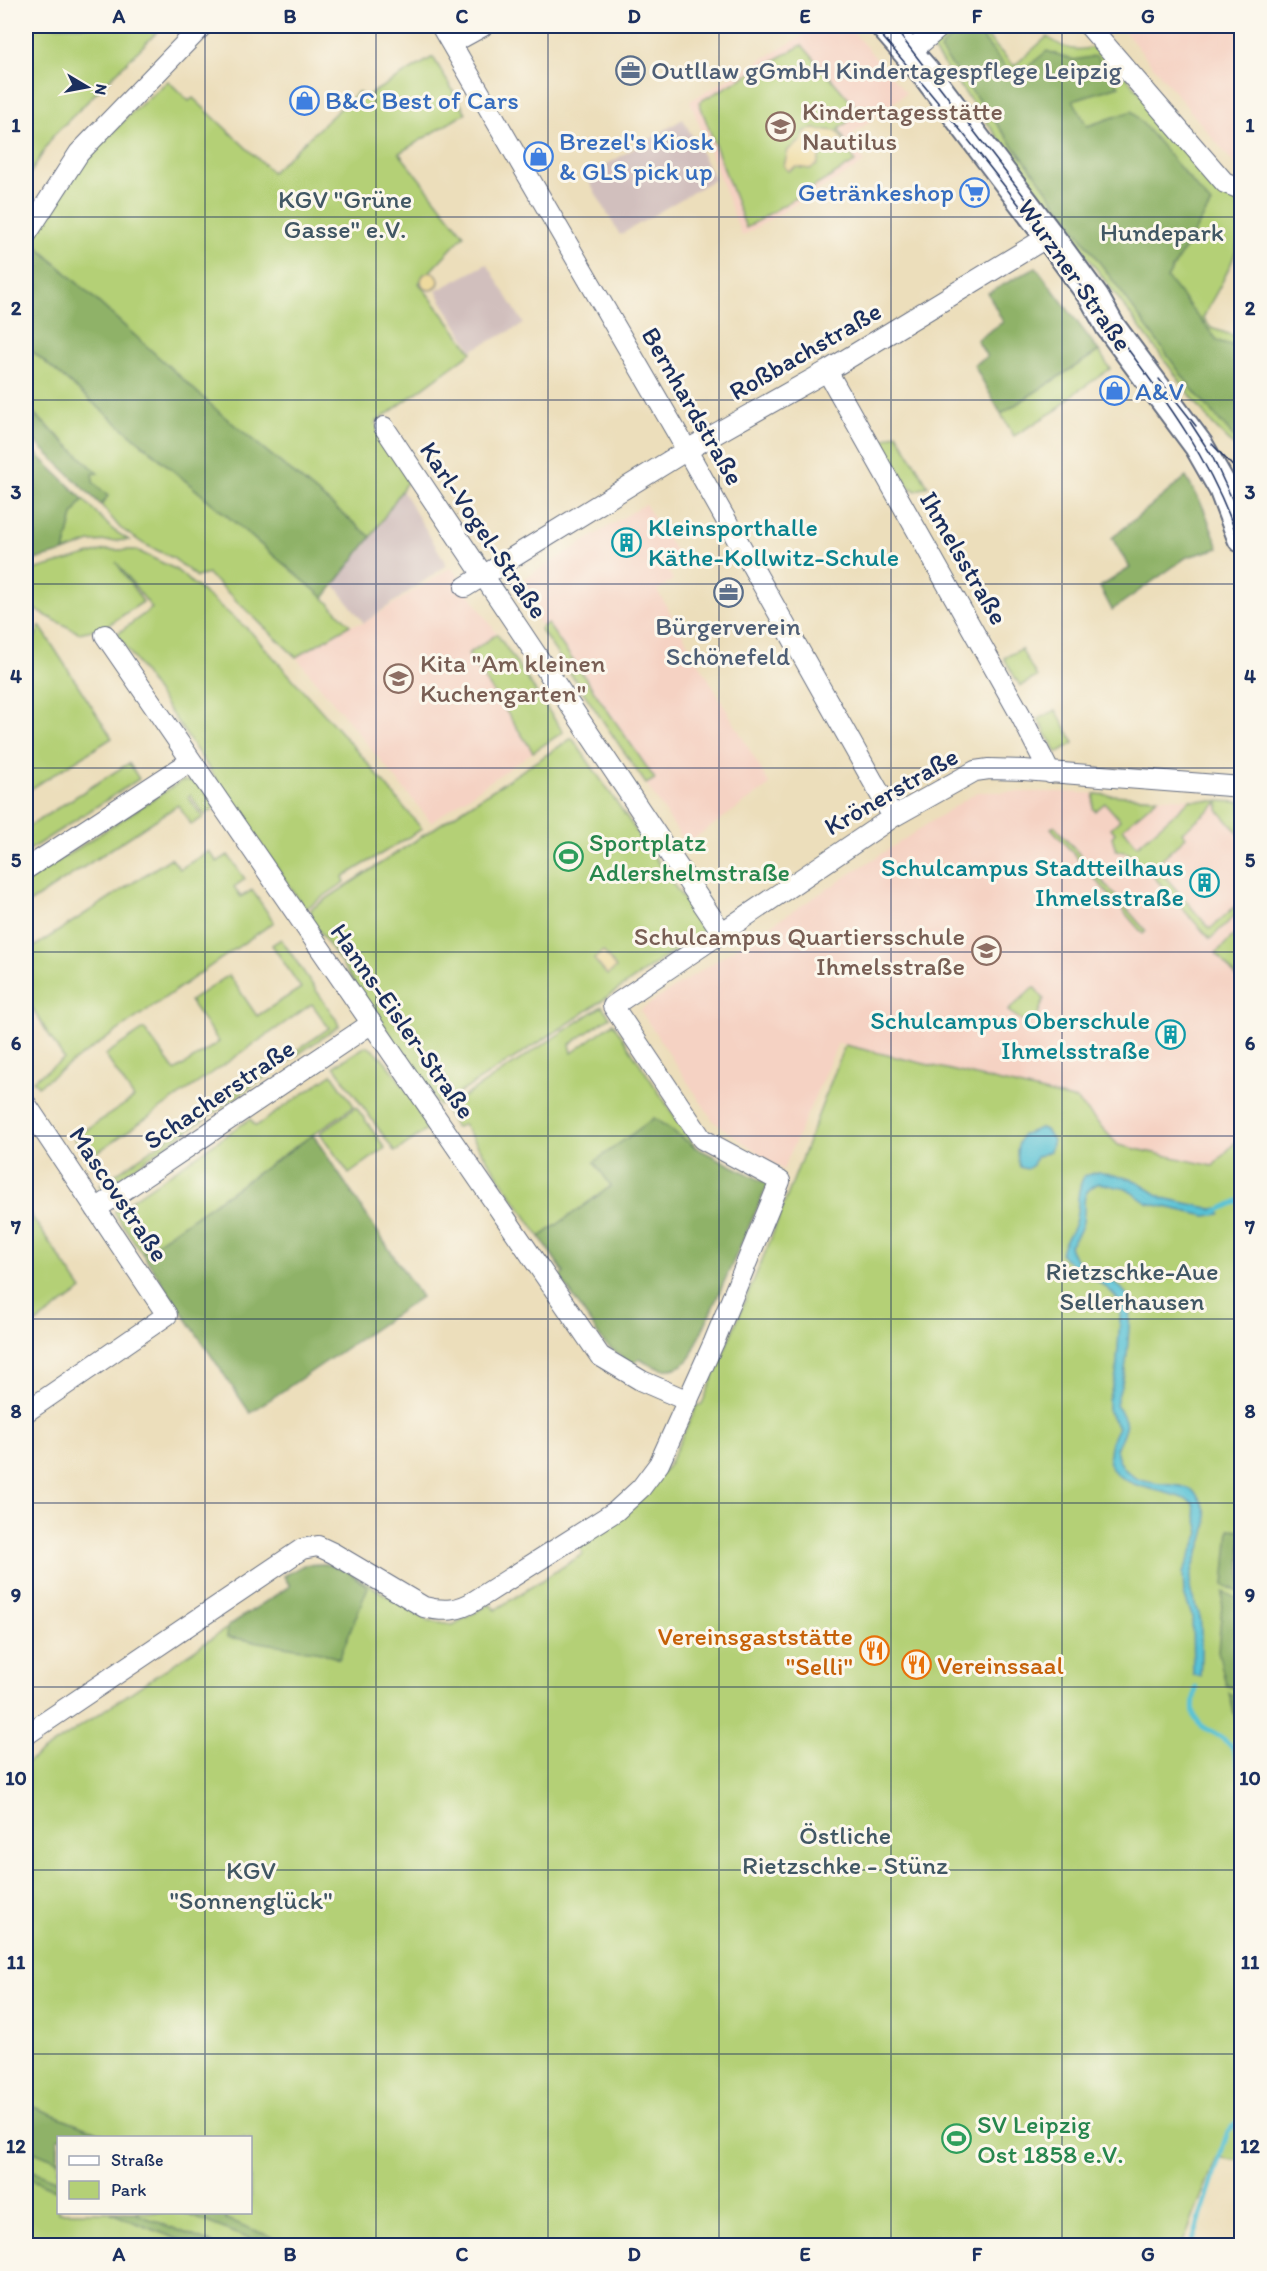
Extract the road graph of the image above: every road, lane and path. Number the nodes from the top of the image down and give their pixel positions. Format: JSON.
{"nodes":[{"id":1,"x":202,"y":26,"type":"edge"},
{"id":2,"x":441,"y":26,"type":"edge"},
{"id":3,"x":483,"y":26,"type":"edge"},
{"id":4,"x":885,"y":26,"type":"edge"},
{"id":5,"x":941,"y":26,"type":"edge"},
{"id":6,"x":1089,"y":26,"type":"edge"},
{"id":7,"x":452,"y":43,"type":"junction"},
{"id":8,"x":909,"y":53,"type":"junction"},
{"id":9,"x":1240,"y":188,"type":"edge"},
{"id":10,"x":26,"y":235,"type":"edge"},
{"id":11,"x":1049,"y":236,"type":"junction"},
{"id":12,"x":827,"y":371,"type":"junction"},
{"id":13,"x":384,"y":427,"type":"dead end"},
{"id":14,"x":1186,"y":428,"type":"junction"},
{"id":15,"x":687,"y":450,"type":"junction"},
{"id":16,"x":1242,"y":486,"type":"edge"},
{"id":17,"x":1242,"y":538,"type":"edge"},
{"id":18,"x":483,"y":577,"type":"junction"},
{"id":19,"x":465,"y":588,"type":"dead end"},
{"id":20,"x":105,"y":635,"type":"dead end"},
{"id":21,"x":191,"y":761,"type":"junction"},
{"id":22,"x":1050,"y":773,"type":"junction"},
{"id":23,"x":1242,"y":787,"type":"edge"},
{"id":24,"x":893,"y":817,"type":"junction"},
{"id":25,"x":26,"y":869,"type":"edge"},
{"id":26,"x":722,"y":931,"type":"junction"},
{"id":27,"x":372,"y":1023,"type":"junction"},
{"id":28,"x":26,"y":1104,"type":"edge"},
{"id":29,"x":96,"y":1209,"type":"junction"},
{"id":30,"x":688,"y":1401,"type":"junction"},
{"id":31,"x":26,"y":1412,"type":"edge"},
{"id":32,"x":26,"y":1735,"type":"edge"}],
"edges":[{"from":1,"to":10,"type":"street"},
{"from":2,"to":7,"type":"street","name":"Bernhardstraße"},
{"from":3,"to":7,"type":"street"},
{"from":4,"to":8,"type":"main road","name":"Wurzner Straße"},
{"from":5,"to":8,"type":"street"},
{"from":6,"to":9,"type":"street"},
{"from":7,"to":15,"type":"street","name":"Bernhardstraße"},
{"from":8,"to":11,"type":"main road","name":"Wurzner Straße"},
{"from":11,"to":12,"type":"street","name":"Roßbachstraße"},
{"from":11,"to":14,"type":"main road","name":"Wurzner Straße"},
{"from":12,"to":15,"type":"street","name":"Roßbachstraße"},
{"from":12,"to":22,"type":"street","name":"Ihmelsstraße"},
{"from":13,"to":18,"type":"street","name":"Karl-Vogel-Straße"},
{"from":14,"to":16,"type":"main road"},
{"from":14,"to":17,"type":"main road","name":"Wurzner Straße"},
{"from":15,"to":18,"type":"street","name":"Roßbachstraße"},
{"from":15,"to":24,"type":"street","name":"Bernhardstraße"},
{"from":18,"to":19,"type":"street","name":"Roßbachstraße"},
{"from":18,"to":26,"type":"street","name":"Karl-Vogel-Straße"},
{"from":20,"to":21,"type":"street","name":"Hanns-Eisler-Straße"},
{"from":21,"to":25,"type":"street"},
{"from":21,"to":27,"type":"street","name":"Hanns-Eisler-Straße"},
{"from":22,"to":23,"type":"street","name":"Krönerstraße"},
{"from":22,"to":24,"type":"street","name":"Krönerstraße"},
{"from":24,"to":26,"type":"street","name":"Krönerstraße"},
{"from":26,"to":30,"type":"street","name":"Krönerstraße"},
{"from":27,"to":29,"type":"street","name":"Schacherstraße"},
{"from":27,"to":30,"type":"street","name":"Hanns-Eisler-Straße"},
{"from":28,"to":29,"type":"street","name":"Mascovstraße"},
{"from":29,"to":31,"type":"street","name":"Mascovstraße"},
{"from":30,"to":32,"type":"street"}]}
